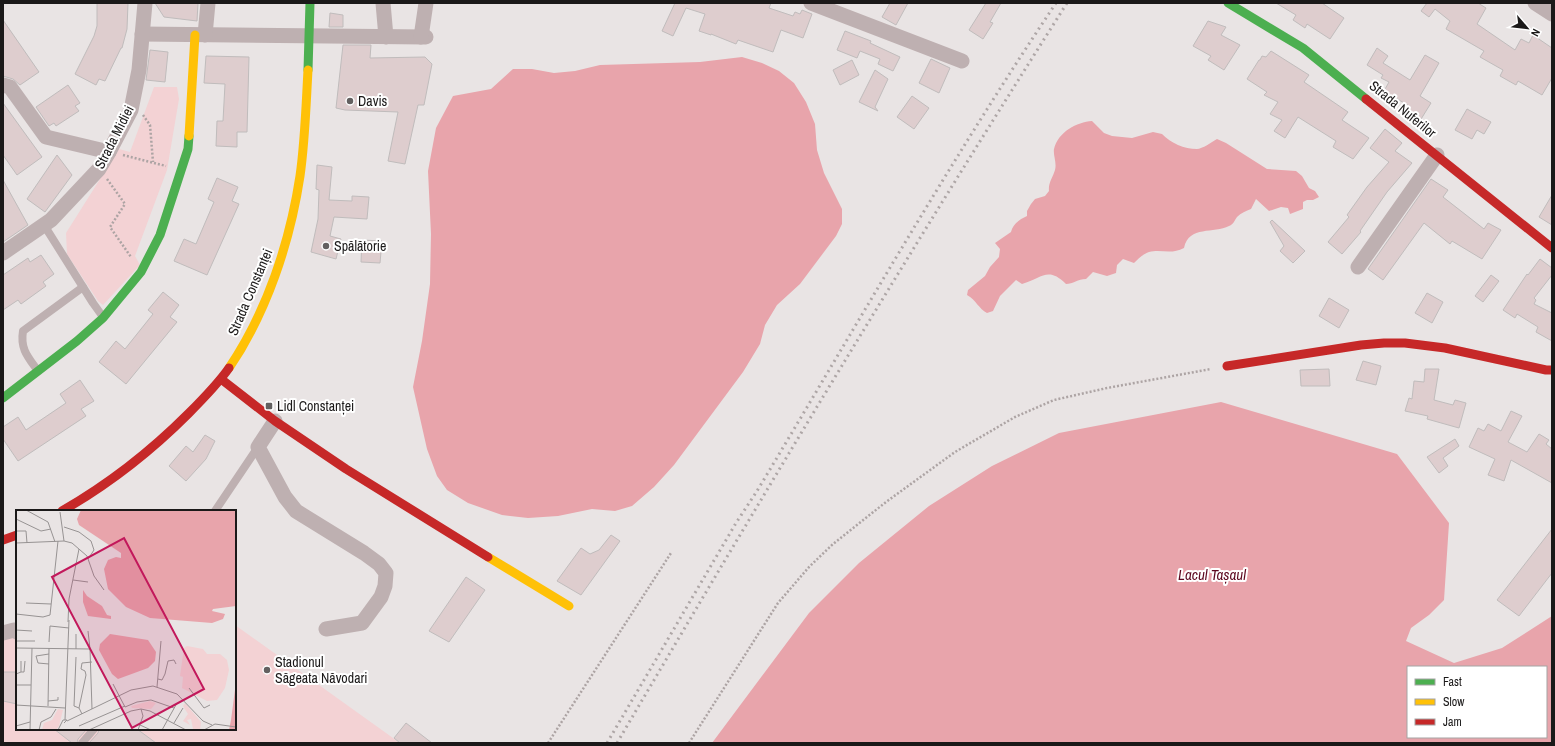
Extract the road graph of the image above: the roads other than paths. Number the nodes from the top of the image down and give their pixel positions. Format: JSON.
{"nodes":[{"id":1,"x":145,"y":3,"type":"edge"},
{"id":2,"x":208,"y":3,"type":"edge"},
{"id":3,"x":310,"y":3,"type":"edge"},
{"id":4,"x":383,"y":3,"type":"edge"},
{"id":5,"x":426,"y":3,"type":"edge"},
{"id":6,"x":811,"y":3,"type":"edge"},
{"id":7,"x":1228,"y":3,"type":"edge"},
{"id":8,"x":1535,"y":3,"type":"edge"},
{"id":9,"x":1552,"y":14,"type":"edge"},
{"id":10,"x":142,"y":34,"type":"junction"},
{"id":11,"x":200,"y":35,"type":"junction"},
{"id":12,"x":309,"y":37,"type":"junction"},
{"id":13,"x":386,"y":37,"type":"junction"},
{"id":14,"x":962,"y":61,"type":"dead end"},
{"id":15,"x":3,"y":85,"type":"edge"},
{"id":16,"x":109,"y":152,"type":"junction"},
{"id":17,"x":1437,"y":155,"type":"junction"},
{"id":18,"x":44,"y":224,"type":"junction"},
{"id":19,"x":1552,"y":248,"type":"edge"},
{"id":20,"x":3,"y":253,"type":"edge"},
{"id":21,"x":1358,"y":267,"type":"dead end"},
{"id":22,"x":83,"y":287,"type":"junction"},
{"id":23,"x":104,"y":318,"type":"junction"},
{"id":24,"x":1227,"y":366,"type":"road end"},
{"id":25,"x":38,"y":371,"type":"junction"},
{"id":26,"x":1550,"y":373,"type":"edge"},
{"id":27,"x":221,"y":379,"type":"junction"},
{"id":28,"x":3,"y":398,"type":"edge"},
{"id":29,"x":275,"y":421,"type":"junction"},
{"id":30,"x":258,"y":447,"type":"junction"},
{"id":31,"x":64,"y":510,"type":"edge"},
{"id":32,"x":215,"y":510,"type":"edge"},
{"id":33,"x":16,"y":535,"type":"edge"},
{"id":34,"x":3,"y":540,"type":"edge"},
{"id":35,"x":569,"y":606,"type":"dead end"},
{"id":36,"x":326,"y":629,"type":"dead end"},
{"id":37,"x":16,"y":631,"type":"edge"},
{"id":38,"x":3,"y":633,"type":"edge"},
{"id":39,"x":93,"y":730,"type":"edge"},
{"id":40,"x":82,"y":743,"type":"edge"}],
"edges":[{"from":1,"to":10,"type":"street","name":"Strada Midiei"},
{"from":2,"to":11,"type":"street"},
{"from":3,"to":12,"type":"street","name":"Strada Constanței"},
{"from":4,"to":13,"type":"street"},
{"from":5,"to":13,"type":"street"},
{"from":6,"to":14,"type":"street"},
{"from":7,"to":17,"type":"street","name":"Strada Nuferilor"},
{"from":8,"to":9,"type":"street"},
{"from":10,"to":11,"type":"street"},
{"from":10,"to":16,"type":"street","name":"Strada Midiei"},
{"from":11,"to":12,"type":"street"},
{"from":11,"to":23,"type":"street"},
{"from":12,"to":13,"type":"street"},
{"from":12,"to":27,"type":"street","name":"Strada Constanței"},
{"from":15,"to":16,"type":"street"},
{"from":16,"to":18,"type":"street","name":"Strada Midiei"},
{"from":17,"to":19,"type":"street","name":"Strada Nuferilor"},
{"from":17,"to":21,"type":"street"},
{"from":18,"to":20,"type":"street","name":"Strada Midiei"},
{"from":18,"to":22,"type":"lane"},
{"from":22,"to":23,"type":"lane"},
{"from":22,"to":25,"type":"lane"},
{"from":23,"to":25,"type":"street"},
{"from":24,"to":26,"type":"street"},
{"from":25,"to":28,"type":"street"},
{"from":27,"to":29,"type":"street"},
{"from":27,"to":31,"type":"street","name":"Strada Constanței"},
{"from":29,"to":30,"type":"street"},
{"from":29,"to":35,"type":"street"},
{"from":30,"to":32,"type":"lane"},
{"from":30,"to":36,"type":"street"},
{"from":33,"to":34,"type":"street"},
{"from":37,"to":38,"type":"street"},
{"from":39,"to":40,"type":"lane"}]}
